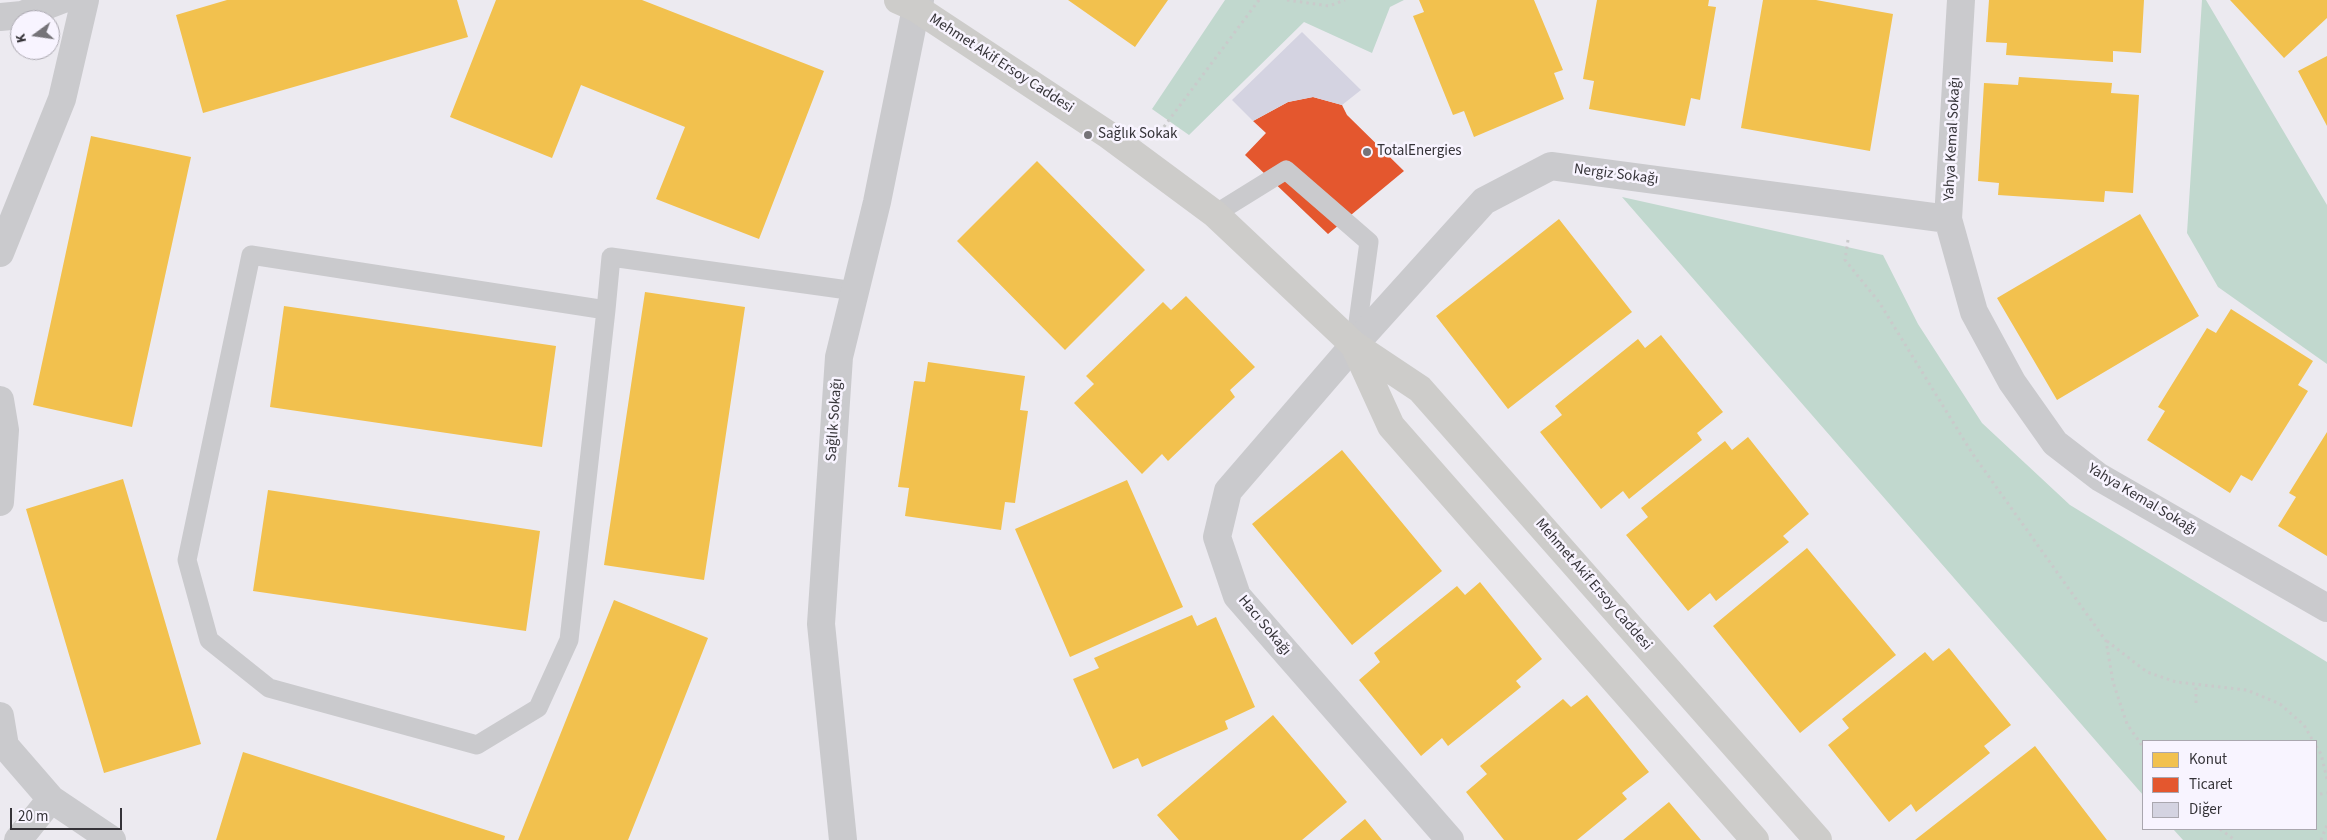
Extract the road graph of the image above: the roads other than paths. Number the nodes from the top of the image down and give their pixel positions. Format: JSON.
{"nodes":[{"id":1,"x":61,"y":0,"type":"edge"},
{"id":2,"x":85,"y":0,"type":"edge"},
{"id":3,"x":1961,"y":0,"type":"edge"},
{"id":4,"x":911,"y":3,"type":"edge"},
{"id":5,"x":0,"y":18,"type":"edge"},
{"id":6,"x":1215,"y":214,"type":"junction"},
{"id":7,"x":1948,"y":218,"type":"junction"},
{"id":8,"x":0,"y":253,"type":"edge"},
{"id":9,"x":855,"y":292,"type":"junction"},
{"id":10,"x":606,"y":310,"type":"junction"},
{"id":11,"x":1354,"y":345,"type":"junction"},
{"id":12,"x":0,"y":400,"type":"edge"},
{"id":13,"x":0,"y":502,"type":"edge"},
{"id":14,"x":2327,"y":608,"type":"edge"},
{"id":15,"x":0,"y":716,"type":"edge"},
{"id":16,"x":51,"y":799,"type":"junction"},
{"id":17,"x":18,"y":840,"type":"edge"},
{"id":18,"x":112,"y":840,"type":"edge"},
{"id":19,"x":844,"y":840,"type":"edge"},
{"id":20,"x":1450,"y":840,"type":"edge"},
{"id":21,"x":1756,"y":840,"type":"edge"},
{"id":22,"x":1818,"y":840,"type":"edge"}],
"edges":[{"from":1,"to":5,"type":"street"},
{"from":2,"to":8,"type":"street"},
{"from":3,"to":7,"type":"street","name":"Yahya Kemal Sokağı"},
{"from":4,"to":6,"type":"main road","name":"Mehmet Akif Ersoy Caddesi"},
{"from":4,"to":9,"type":"street","name":"Sağlık Sokağı"},
{"from":6,"to":11,"type":"main road","name":"Mehmet Akif Ersoy Caddesi"},
{"from":6,"to":11,"type":"lane"},
{"from":7,"to":11,"type":"street","name":"Nergiz Sokağı"},
{"from":7,"to":14,"type":"street","name":"Yahya Kemal Sokağı"},
{"from":9,"to":10,"type":"lane"},
{"from":9,"to":19,"type":"street","name":"Sağlık Sokağı"},
{"from":10,"to":10,"type":"lane"},
{"from":11,"to":20,"type":"street","name":"Hacı Sokağı"},
{"from":11,"to":21,"type":"main road","name":"Mehmet Akif Ersoy Caddesi"},
{"from":11,"to":22,"type":"main road","name":"Mehmet Akif Ersoy Caddesi"},
{"from":12,"to":13,"type":"street"},
{"from":15,"to":16,"type":"street"},
{"from":16,"to":17,"type":"street"},
{"from":16,"to":18,"type":"street"}]}
